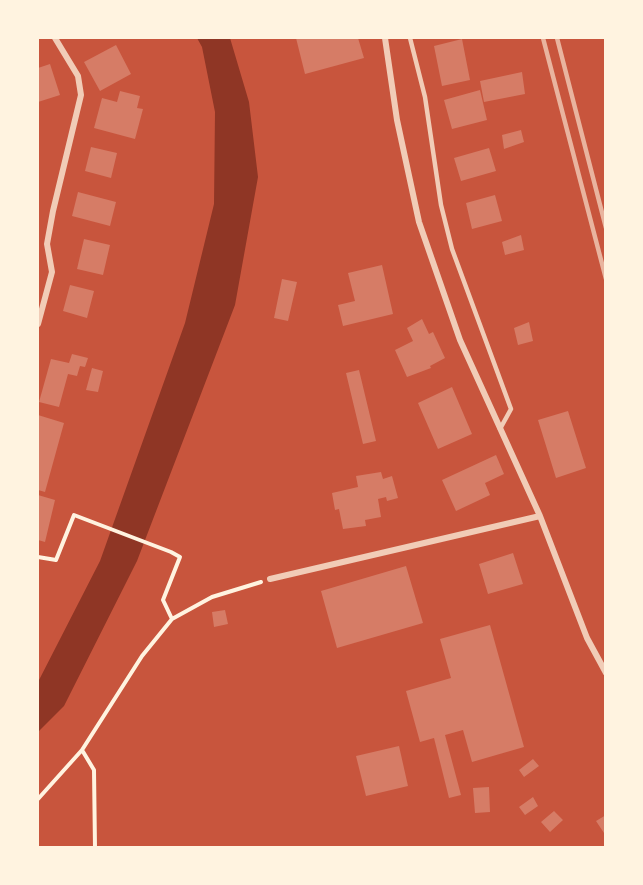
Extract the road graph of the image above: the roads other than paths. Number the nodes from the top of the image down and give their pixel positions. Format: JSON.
{"nodes":[{"id":1,"x":55,"y":38,"type":"edge"},
{"id":2,"x":386,"y":38,"type":"edge"},
{"id":3,"x":410,"y":38,"type":"edge"},
{"id":4,"x":38,"y":243,"type":"edge"},
{"id":5,"x":47,"y":244,"type":"junction"},
{"id":6,"x":38,"y":324,"type":"edge"},
{"id":7,"x":500,"y":429,"type":"junction"},
{"id":8,"x":540,"y":516,"type":"junction"},
{"id":9,"x":270,"y":579,"type":"road end"},
{"id":10,"x":606,"y":673,"type":"edge"}],
"edges":[{"from":1,"to":5,"type":"street"},
{"from":2,"to":7,"type":"street"},
{"from":3,"to":7,"type":"lane"},
{"from":4,"to":5,"type":"street"},
{"from":5,"to":6,"type":"street"},
{"from":7,"to":8,"type":"street"},
{"from":8,"to":9,"type":"street"},
{"from":8,"to":10,"type":"street"}]}
